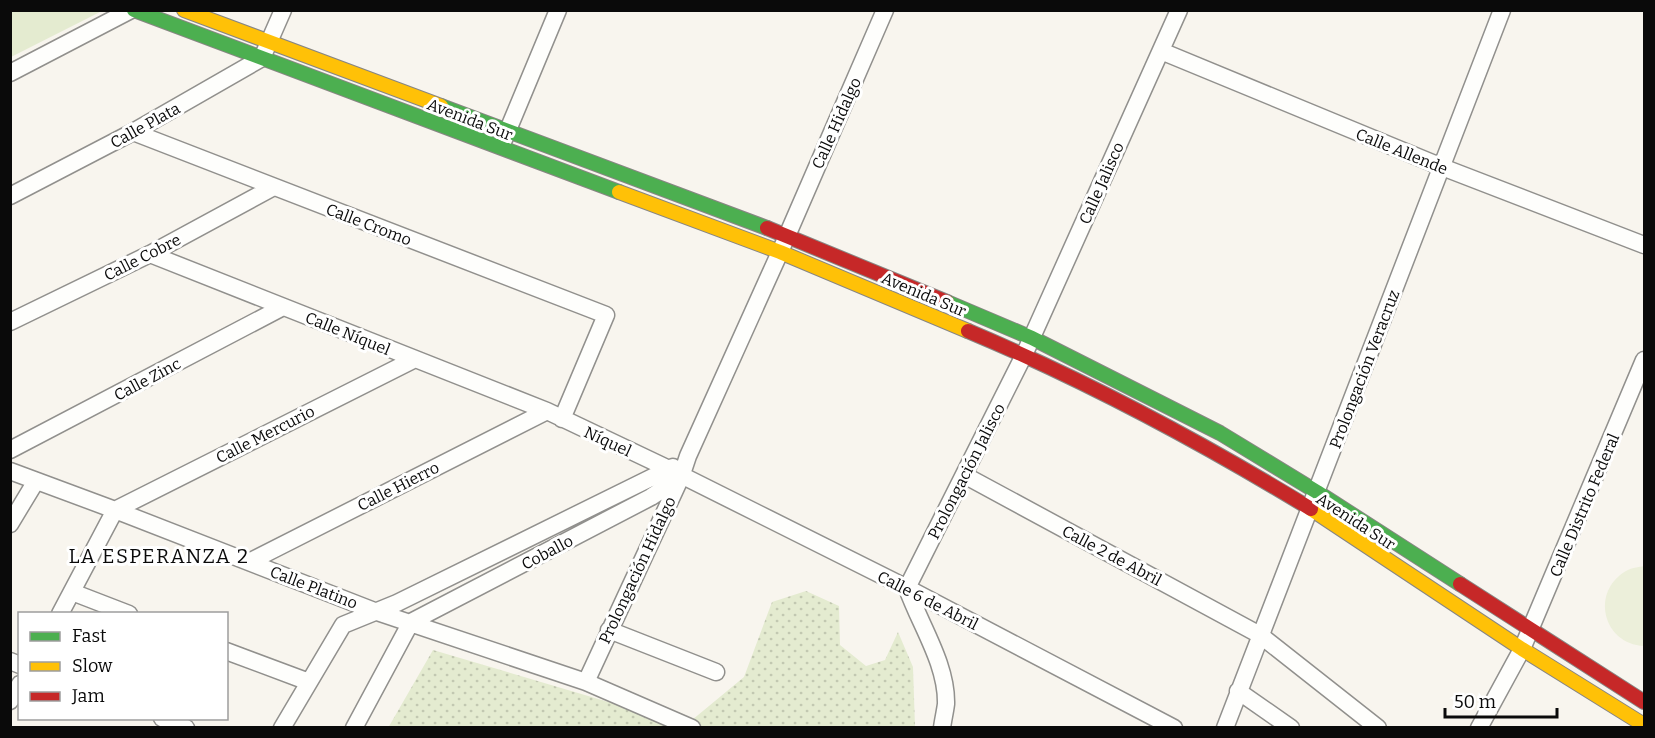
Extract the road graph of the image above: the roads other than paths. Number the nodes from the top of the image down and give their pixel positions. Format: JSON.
{"nodes":[{"id":1,"x":133,"y":10,"type":"edge"},
{"id":2,"x":184,"y":10,"type":"edge"},
{"id":3,"x":283,"y":10,"type":"edge"},
{"id":4,"x":558,"y":10,"type":"edge"},
{"id":5,"x":885,"y":10,"type":"edge"},
{"id":6,"x":1179,"y":10,"type":"edge"},
{"id":7,"x":1502,"y":10,"type":"edge"},
{"id":8,"x":265,"y":50,"type":"junction"},
{"id":9,"x":1161,"y":51,"type":"junction"},
{"id":10,"x":10,"y":73,"type":"edge"},
{"id":11,"x":507,"y":131,"type":"junction"},
{"id":12,"x":133,"y":132,"type":"junction"},
{"id":13,"x":501,"y":148,"type":"junction"},
{"id":14,"x":1442,"y":168,"type":"junction"},
{"id":15,"x":272,"y":188,"type":"junction"},
{"id":16,"x":10,"y":196,"type":"edge"},
{"id":17,"x":787,"y":236,"type":"junction"},
{"id":18,"x":1644,"y":245,"type":"edge"},
{"id":19,"x":780,"y":252,"type":"junction"},
{"id":20,"x":150,"y":255,"type":"junction"},
{"id":21,"x":283,"y":307,"type":"junction"},
{"id":22,"x":10,"y":322,"type":"edge"},
{"id":23,"x":1032,"y":338,"type":"junction"},
{"id":24,"x":1024,"y":355,"type":"junction"},
{"id":25,"x":415,"y":359,"type":"junction"},
{"id":26,"x":1644,"y":360,"type":"edge"},
{"id":27,"x":1639,"y":390,"type":"edge"},
{"id":28,"x":547,"y":411,"type":"junction"},
{"id":29,"x":562,"y":419,"type":"junction"},
{"id":30,"x":10,"y":450,"type":"edge"},
{"id":31,"x":10,"y":471,"type":"edge"},
{"id":32,"x":675,"y":473,"type":"junction"},
{"id":33,"x":964,"y":475,"type":"junction"},
{"id":34,"x":36,"y":482,"type":"junction"},
{"id":35,"x":1317,"y":492,"type":"junction"},
{"id":36,"x":651,"y":498,"type":"junction"},
{"id":37,"x":1310,"y":509,"type":"junction"},
{"id":38,"x":115,"y":510,"type":"junction"},
{"id":39,"x":663,"y":514,"type":"junction"},
{"id":40,"x":10,"y":524,"type":"edge"},
{"id":41,"x":249,"y":562,"type":"junction"},
{"id":42,"x":907,"y":588,"type":"junction"},
{"id":43,"x":72,"y":592,"type":"junction"},
{"id":44,"x":61,"y":612,"type":"edge"},
{"id":45,"x":124,"y":612,"type":"edge"},
{"id":46,"x":377,"y":612,"type":"junction"},
{"id":47,"x":411,"y":622,"type":"junction"},
{"id":48,"x":1530,"y":629,"type":"junction"},
{"id":49,"x":609,"y":630,"type":"junction"},
{"id":50,"x":1260,"y":635,"type":"junction"},
{"id":51,"x":1522,"y":649,"type":"junction"},
{"id":52,"x":228,"y":652,"type":"edge"},
{"id":53,"x":716,"y":672,"type":"dead end"},
{"id":54,"x":309,"y":682,"type":"junction"},
{"id":55,"x":586,"y":682,"type":"junction"},
{"id":56,"x":18,"y":687,"type":"edge"},
{"id":57,"x":1239,"y":691,"type":"junction"},
{"id":58,"x":10,"y":701,"type":"edge"},
{"id":59,"x":1644,"y":702,"type":"edge"},
{"id":60,"x":167,"y":720,"type":"edge"},
{"id":61,"x":1644,"y":725,"type":"edge"},
{"id":62,"x":186,"y":728,"type":"edge"},
{"id":63,"x":282,"y":728,"type":"edge"},
{"id":64,"x":354,"y":728,"type":"edge"},
{"id":65,"x":692,"y":728,"type":"edge"},
{"id":66,"x":942,"y":728,"type":"edge"},
{"id":67,"x":1174,"y":728,"type":"edge"},
{"id":68,"x":1225,"y":728,"type":"edge"},
{"id":69,"x":1291,"y":728,"type":"edge"},
{"id":70,"x":1378,"y":728,"type":"edge"},
{"id":71,"x":1479,"y":728,"type":"edge"}],
"edges":[{"from":1,"to":8,"type":"main road","name":"Avenida Sur"},
{"from":1,"to":10,"type":"street"},
{"from":2,"to":8,"type":"main road","name":"Avenida Sur"},
{"from":3,"to":8,"type":"street"},
{"from":4,"to":11,"type":"street"},
{"from":5,"to":17,"type":"street","name":"Calle Hidalgo"},
{"from":6,"to":9,"type":"street","name":"Calle Jalisco"},
{"from":7,"to":14,"type":"street","name":"Prolongación Veracruz"},
{"from":8,"to":11,"type":"main road","name":"Avenida Sur"},
{"from":8,"to":12,"type":"street","name":"Calle Plata"},
{"from":8,"to":13,"type":"main road","name":"Avenida Sur"},
{"from":9,"to":14,"type":"street","name":"Calle Allende"},
{"from":9,"to":23,"type":"street","name":"Calle Jalisco"},
{"from":11,"to":13,"type":"street"},
{"from":11,"to":17,"type":"main road","name":"Avenida Sur"},
{"from":12,"to":15,"type":"street","name":"Calle Cromo"},
{"from":12,"to":16,"type":"street","name":"Calle Plata"},
{"from":13,"to":19,"type":"main road","name":"Avenida Sur"},
{"from":14,"to":18,"type":"street","name":"Calle Allende"},
{"from":14,"to":35,"type":"street","name":"Prolongación Veracruz"},
{"from":15,"to":20,"type":"street","name":"Calle Cobre"},
{"from":15,"to":29,"type":"street","name":"Calle Cromo"},
{"from":17,"to":19,"type":"street","name":"Prolongación Hidalgo"},
{"from":17,"to":23,"type":"main road","name":"Avenida Sur"},
{"from":19,"to":24,"type":"main road","name":"Avenida Sur"},
{"from":19,"to":32,"type":"street","name":"Prolongación Hidalgo"},
{"from":20,"to":21,"type":"street","name":"Calle Níquel"},
{"from":20,"to":22,"type":"street","name":"Calle Cobre"},
{"from":21,"to":25,"type":"street","name":"Calle Níquel"},
{"from":21,"to":30,"type":"street","name":"Calle Zinc"},
{"from":23,"to":24,"type":"street","name":"Calle Jalisco"},
{"from":23,"to":35,"type":"main road","name":"Avenida Sur"},
{"from":24,"to":33,"type":"street","name":"Prolongación Jalisco"},
{"from":24,"to":37,"type":"main road","name":"Avenida Sur"},
{"from":25,"to":28,"type":"street","name":"Calle Níquel"},
{"from":25,"to":38,"type":"street","name":"Calle Mercurio"},
{"from":26,"to":27,"type":"street","name":"Calle Distrito Federal"},
{"from":27,"to":48,"type":"street","name":"Calle Distrito Federal"},
{"from":28,"to":29,"type":"street","name":"Níquel"},
{"from":28,"to":41,"type":"street","name":"Calle Hierro"},
{"from":29,"to":32,"type":"street","name":"Níquel"},
{"from":31,"to":34,"type":"street","name":"Calle Platino"},
{"from":32,"to":36,"type":"street","name":"Coballo"},
{"from":32,"to":39,"type":"street","name":"Prolongación Hidalgo"},
{"from":32,"to":42,"type":"street","name":"Calle 6 de Abril"},
{"from":32,"to":46,"type":"street","name":"Coballo"},
{"from":33,"to":42,"type":"street","name":"Prolongación Jalisco"},
{"from":33,"to":50,"type":"street","name":"Calle 2 de Abril"},
{"from":34,"to":38,"type":"street","name":"Calle Platino"},
{"from":34,"to":40,"type":"street"},
{"from":35,"to":37,"type":"street","name":"Prolongación Veracruz"},
{"from":35,"to":48,"type":"main road","name":"Avenida Sur"},
{"from":36,"to":39,"type":"street"},
{"from":36,"to":47,"type":"street","name":"Coballo"},
{"from":37,"to":50,"type":"street","name":"Prolongación Veracruz"},
{"from":37,"to":51,"type":"main road","name":"Avenida Sur"},
{"from":38,"to":41,"type":"street","name":"Calle Platino"},
{"from":38,"to":43,"type":"street"},
{"from":39,"to":49,"type":"street","name":"Prolongación Hidalgo"},
{"from":41,"to":46,"type":"street","name":"Calle Platino"},
{"from":42,"to":66,"type":"street"},
{"from":42,"to":67,"type":"street","name":"Calle 6 de Abril"},
{"from":43,"to":44,"type":"street"},
{"from":43,"to":45,"type":"street"},
{"from":46,"to":47,"type":"street","name":"Calle Platino"},
{"from":46,"to":54,"type":"street","name":"Coballo"},
{"from":47,"to":55,"type":"street","name":"Calle Platino"},
{"from":47,"to":64,"type":"street"},
{"from":48,"to":51,"type":"street","name":"Calle Distrito Federal"},
{"from":48,"to":59,"type":"main road","name":"Avenida Sur"},
{"from":49,"to":53,"type":"street"},
{"from":49,"to":55,"type":"street","name":"Prolongación Hidalgo"},
{"from":50,"to":57,"type":"street","name":"Prolongación Veracruz"},
{"from":50,"to":70,"type":"street","name":"Calle 2 de Abril"},
{"from":51,"to":61,"type":"main road","name":"Avenida Sur"},
{"from":51,"to":71,"type":"street","name":"Calle Distrito Federal"},
{"from":52,"to":54,"type":"street"},
{"from":54,"to":63,"type":"street","name":"Coballo"},
{"from":55,"to":65,"type":"street","name":"Calle Platino"},
{"from":56,"to":58,"type":"street"},
{"from":57,"to":68,"type":"street","name":"Prolongación Veracruz"},
{"from":57,"to":69,"type":"street"},
{"from":60,"to":62,"type":"street"}]}
